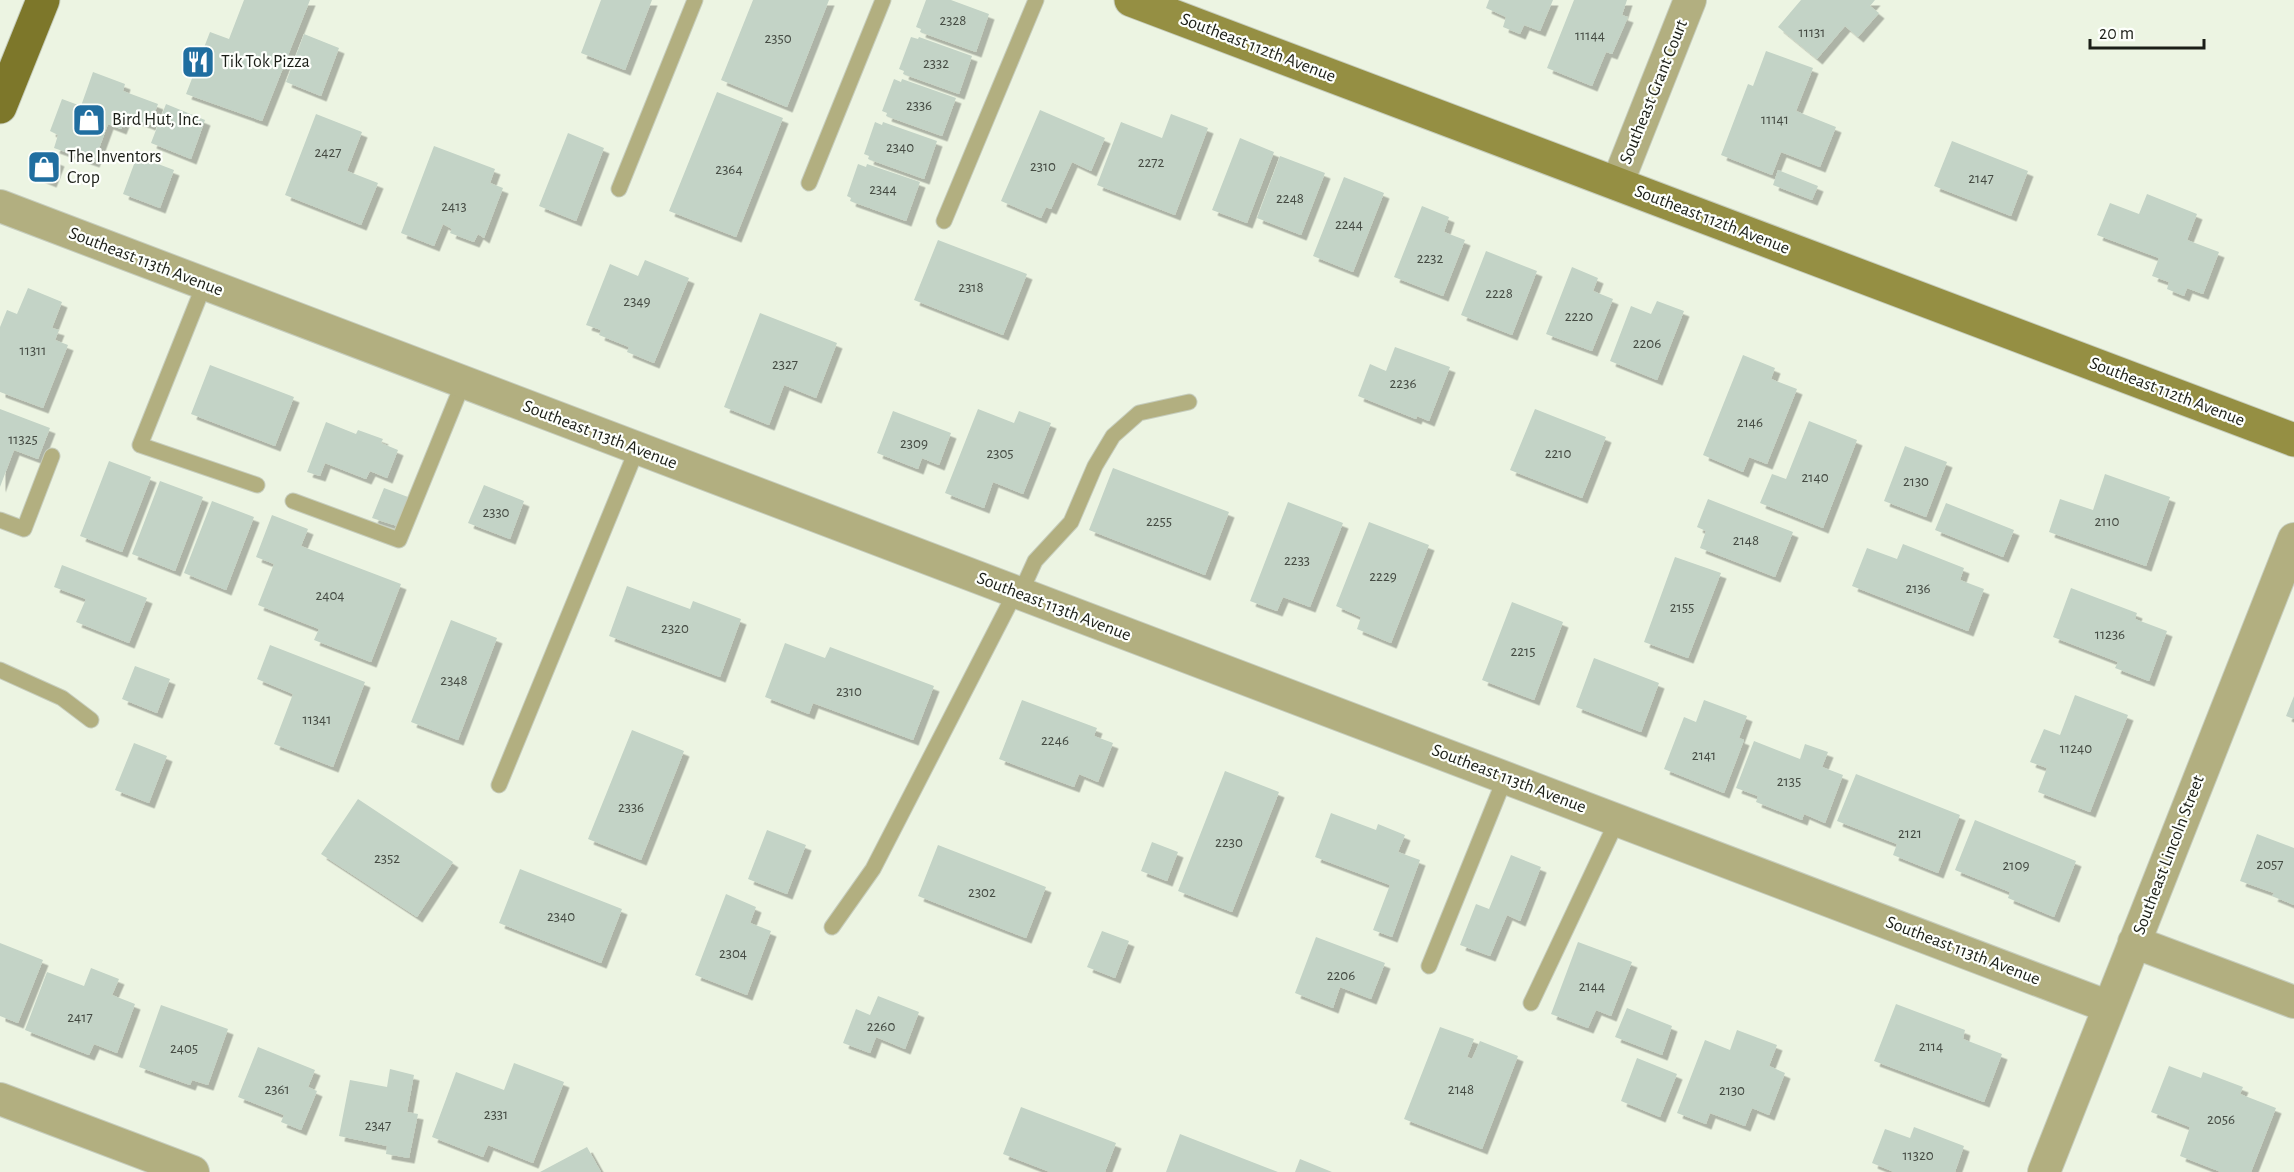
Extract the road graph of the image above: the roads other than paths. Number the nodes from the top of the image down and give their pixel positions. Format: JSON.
{"nodes":[{"id":1,"x":43,"y":0,"type":"edge"},
{"id":2,"x":695,"y":0,"type":"edge"},
{"id":3,"x":883,"y":0,"type":"edge"},
{"id":4,"x":1036,"y":0,"type":"edge"},
{"id":5,"x":1131,"y":0,"type":"edge"},
{"id":6,"x":1690,"y":0,"type":"edge"},
{"id":7,"x":0,"y":107,"type":"edge"},
{"id":8,"x":809,"y":183,"type":"dead end"},
{"id":9,"x":1617,"y":184,"type":"junction"},
{"id":10,"x":619,"y":189,"type":"dead end"},
{"id":11,"x":0,"y":206,"type":"edge"},
{"id":12,"x":944,"y":221,"type":"dead end"},
{"id":13,"x":204,"y":285,"type":"junction"},
{"id":14,"x":463,"y":383,"type":"junction"},
{"id":15,"x":1189,"y":402,"type":"dead end"},
{"id":16,"x":2294,"y":440,"type":"edge"},
{"id":17,"x":637,"y":449,"type":"junction"},
{"id":18,"x":52,"y":456,"type":"dead end"},
{"id":19,"x":257,"y":485,"type":"dead end"},
{"id":20,"x":292,"y":501,"type":"dead end"},
{"id":21,"x":0,"y":520,"type":"edge"},
{"id":22,"x":2294,"y":539,"type":"edge"},
{"id":23,"x":1018,"y":593,"type":"junction"},
{"id":24,"x":0,"y":670,"type":"edge"},
{"id":25,"x":91,"y":720,"type":"dead end"},
{"id":26,"x":1505,"y":778,"type":"junction"},
{"id":27,"x":499,"y":785,"type":"dead end"},
{"id":28,"x":1617,"y":820,"type":"junction"},
{"id":29,"x":832,"y":927,"type":"dead end"},
{"id":30,"x":2134,"y":942,"type":"junction"},
{"id":31,"x":1429,"y":966,"type":"dead end"},
{"id":32,"x":1531,"y":1002,"type":"dead end"},
{"id":33,"x":2294,"y":1002,"type":"edge"},
{"id":34,"x":2109,"y":1007,"type":"junction"},
{"id":35,"x":0,"y":1099,"type":"edge"},
{"id":36,"x":193,"y":1172,"type":"edge"},
{"id":37,"x":2044,"y":1172,"type":"edge"}],
"edges":[{"from":1,"to":7,"type":"main road"},
{"from":2,"to":10,"type":"lane"},
{"from":3,"to":8,"type":"lane"},
{"from":4,"to":12,"type":"lane"},
{"from":5,"to":9,"type":"main road","name":"Southeast 112th Avenue"},
{"from":6,"to":9,"type":"street","name":"Southeast Grant Court"},
{"from":9,"to":16,"type":"main road","name":"Southeast 112th Avenue"},
{"from":11,"to":13,"type":"street","name":"Southeast 113th Avenue"},
{"from":13,"to":14,"type":"street","name":"Southeast 113th Avenue"},
{"from":13,"to":19,"type":"lane"},
{"from":14,"to":17,"type":"street","name":"Southeast 113th Avenue"},
{"from":14,"to":20,"type":"lane"},
{"from":15,"to":23,"type":"lane"},
{"from":17,"to":23,"type":"street","name":"Southeast 113th Avenue"},
{"from":17,"to":27,"type":"lane"},
{"from":18,"to":21,"type":"lane"},
{"from":22,"to":30,"type":"street","name":"Southeast Lincoln Street"},
{"from":23,"to":26,"type":"street","name":"Southeast 113th Avenue"},
{"from":23,"to":29,"type":"lane"},
{"from":24,"to":25,"type":"lane"},
{"from":26,"to":28,"type":"street","name":"Southeast 113th Avenue"},
{"from":26,"to":31,"type":"lane"},
{"from":28,"to":32,"type":"lane"},
{"from":28,"to":34,"type":"street","name":"Southeast 113th Avenue"},
{"from":30,"to":33,"type":"street"},
{"from":30,"to":34,"type":"street","name":"Southeast Lincoln Street"},
{"from":34,"to":37,"type":"street","name":"Southeast Lincoln Street"},
{"from":35,"to":36,"type":"street"}]}
